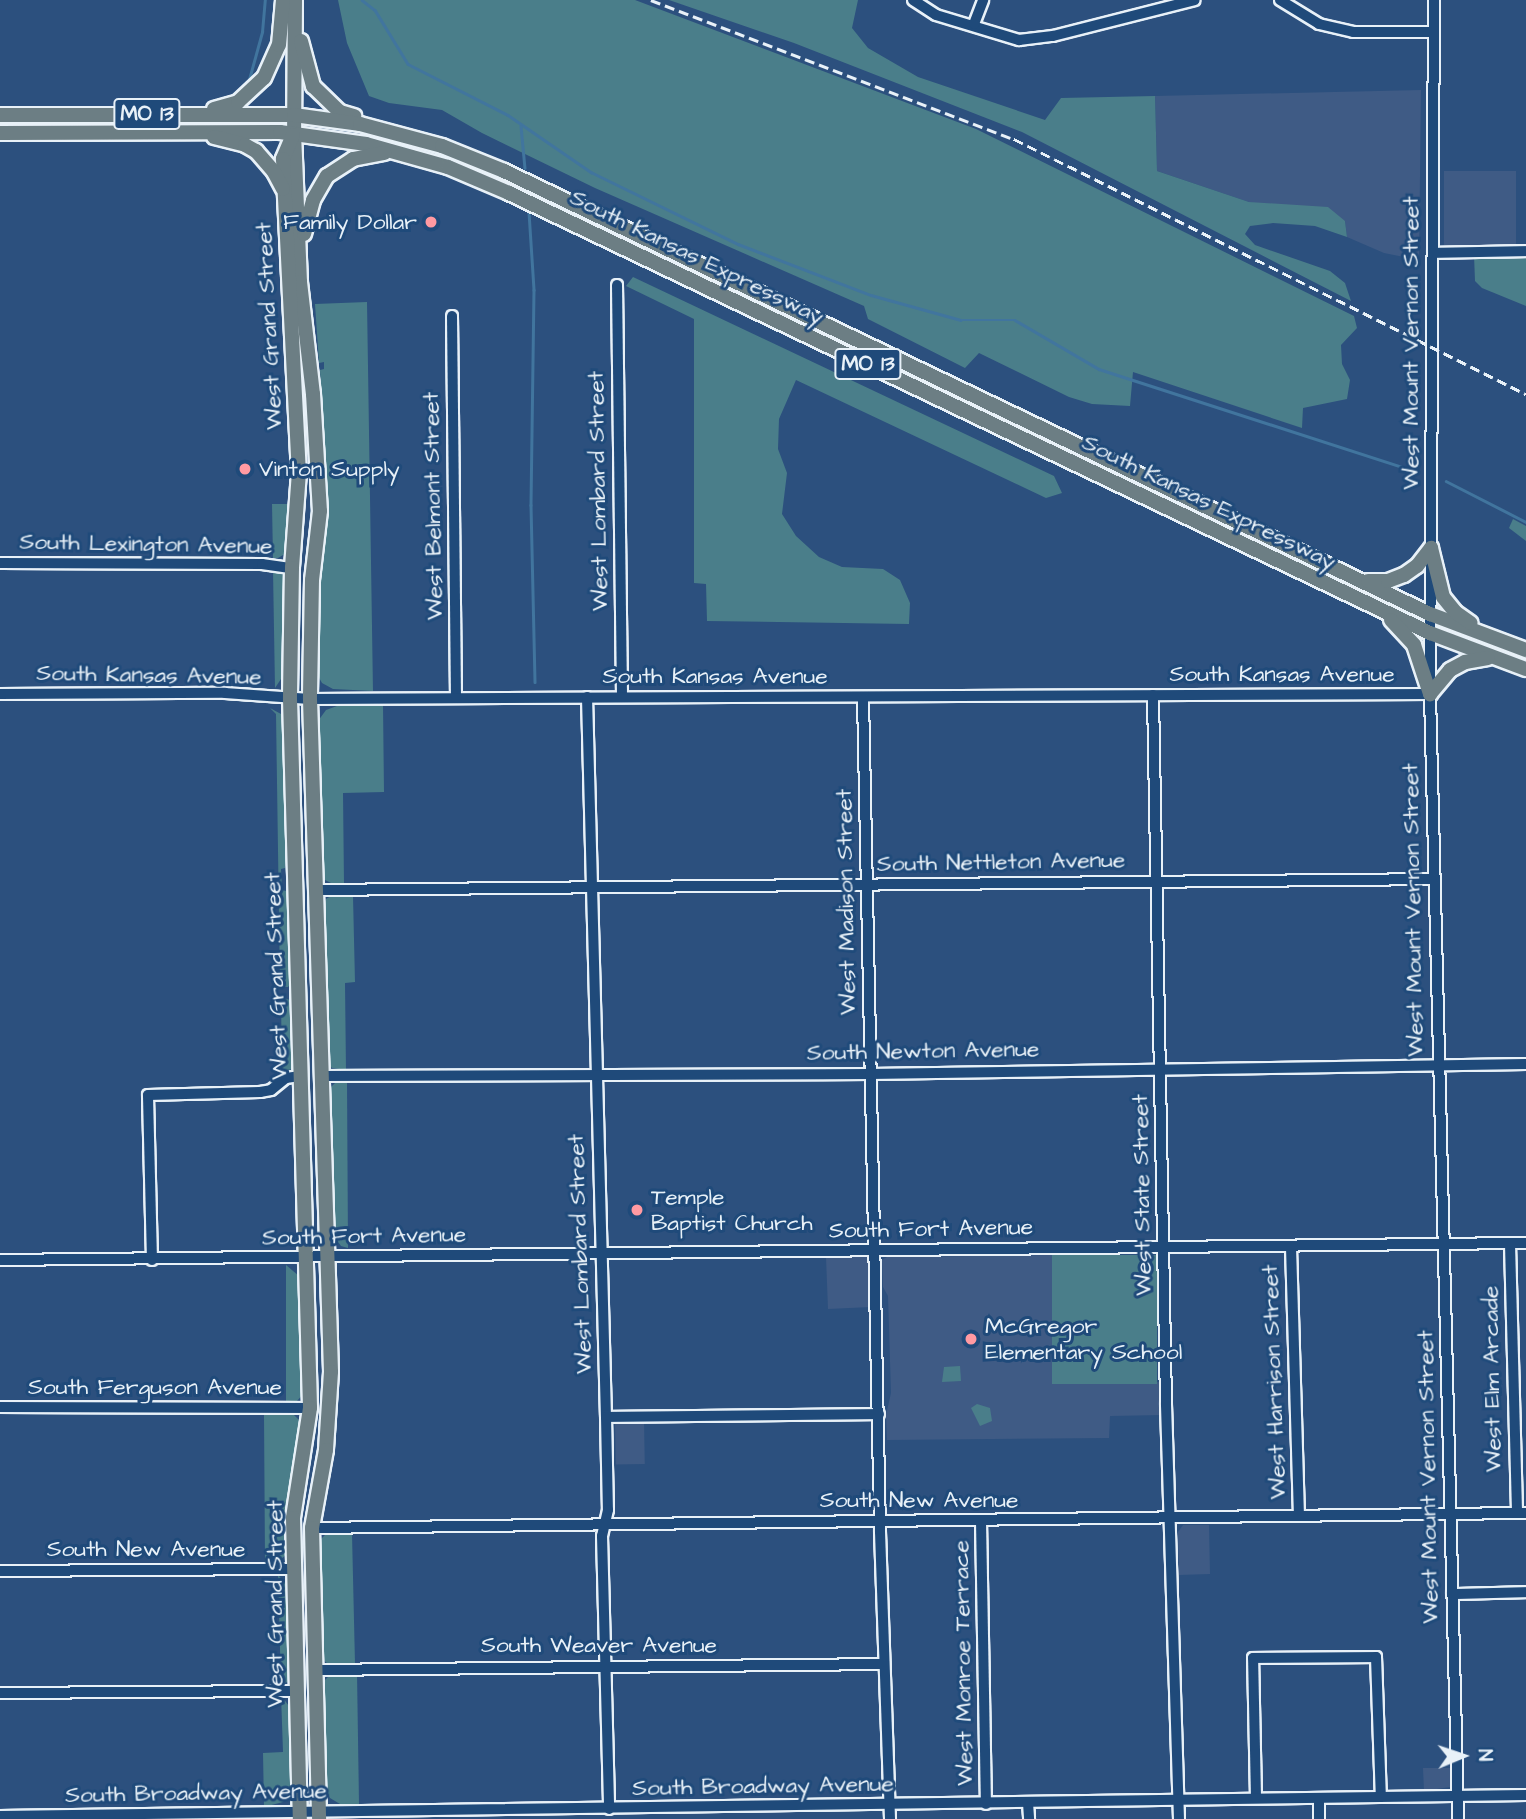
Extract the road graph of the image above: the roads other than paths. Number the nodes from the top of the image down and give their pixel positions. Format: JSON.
{"nodes":[{"id":1,"x":283,"y":0,"type":"edge"},
{"id":2,"x":296,"y":0,"type":"edge"},
{"id":3,"x":913,"y":0,"type":"edge"},
{"id":4,"x":983,"y":0,"type":"edge"},
{"id":5,"x":1195,"y":0,"type":"edge"},
{"id":6,"x":1279,"y":0,"type":"edge"},
{"id":7,"x":1434,"y":0,"type":"edge"},
{"id":8,"x":974,"y":24,"type":"junction"},
{"id":9,"x":1434,"y":32,"type":"junction"},
{"id":10,"x":186,"y":114,"type":"junction"},
{"id":11,"x":0,"y":115,"type":"edge"},
{"id":12,"x":294,"y":115,"type":"junction"},
{"id":13,"x":192,"y":131,"type":"junction"},
{"id":14,"x":0,"y":133,"type":"edge"},
{"id":15,"x":294,"y":134,"type":"junction"},
{"id":16,"x":410,"y":136,"type":"junction"},
{"id":17,"x":415,"y":156,"type":"junction"},
{"id":18,"x":285,"y":193,"type":"junction"},
{"id":19,"x":1526,"y":251,"type":"edge"},
{"id":20,"x":1433,"y":253,"type":"junction"},
{"id":21,"x":299,"y":256,"type":"junction"},
{"id":22,"x":617,"y":285,"type":"dead end"},
{"id":23,"x":452,"y":316,"type":"dead end"},
{"id":24,"x":1431,"y":548,"type":"junction"},
{"id":25,"x":0,"y":563,"type":"edge"},
{"id":26,"x":292,"y":568,"type":"junction"},
{"id":27,"x":1361,"y":581,"type":"junction"},
{"id":28,"x":1367,"y":603,"type":"junction"},
{"id":29,"x":1430,"y":614,"type":"junction"},
{"id":30,"x":1430,"y":633,"type":"junction"},
{"id":31,"x":1526,"y":648,"type":"edge"},
{"id":32,"x":1492,"y":657,"type":"junction"},
{"id":33,"x":1526,"y":669,"type":"edge"},
{"id":34,"x":0,"y":694,"type":"edge"},
{"id":35,"x":1430,"y":694,"type":"junction"},
{"id":36,"x":1153,"y":695,"type":"junction"},
{"id":37,"x":622,"y":696,"type":"junction"},
{"id":38,"x":456,"y":697,"type":"junction"},
{"id":39,"x":587,"y":697,"type":"junction"},
{"id":40,"x":863,"y":697,"type":"junction"},
{"id":41,"x":290,"y":699,"type":"junction"},
{"id":42,"x":310,"y":699,"type":"junction"},
{"id":43,"x":1434,"y":879,"type":"junction"},
{"id":44,"x":1157,"y":881,"type":"junction"},
{"id":45,"x":867,"y":884,"type":"junction"},
{"id":46,"x":591,"y":888,"type":"junction"},
{"id":47,"x":316,"y":890,"type":"junction"},
{"id":48,"x":1526,"y":1064,"type":"edge"},
{"id":49,"x":1437,"y":1066,"type":"junction"},
{"id":50,"x":1160,"y":1068,"type":"junction"},
{"id":51,"x":870,"y":1073,"type":"junction"},
{"id":52,"x":596,"y":1074,"type":"junction"},
{"id":53,"x":302,"y":1076,"type":"junction"},
{"id":54,"x":321,"y":1076,"type":"junction"},
{"id":55,"x":1526,"y":1243,"type":"edge"},
{"id":56,"x":1510,"y":1244,"type":"junction"},
{"id":57,"x":1444,"y":1245,"type":"junction"},
{"id":58,"x":1291,"y":1247,"type":"junction"},
{"id":59,"x":1165,"y":1248,"type":"junction"},
{"id":60,"x":874,"y":1251,"type":"junction"},
{"id":61,"x":601,"y":1253,"type":"junction"},
{"id":62,"x":307,"y":1258,"type":"junction"},
{"id":63,"x":327,"y":1258,"type":"junction"},
{"id":64,"x":0,"y":1260,"type":"edge"},
{"id":65,"x":152,"y":1260,"type":"junction"},
{"id":66,"x":0,"y":1407,"type":"edge"},
{"id":67,"x":310,"y":1408,"type":"junction"},
{"id":68,"x":879,"y":1414,"type":"junction"},
{"id":69,"x":606,"y":1417,"type":"junction"},
{"id":70,"x":1521,"y":1513,"type":"edge"},
{"id":71,"x":1298,"y":1515,"type":"junction"},
{"id":72,"x":1451,"y":1515,"type":"junction"},
{"id":73,"x":1169,"y":1518,"type":"junction"},
{"id":74,"x":881,"y":1521,"type":"junction"},
{"id":75,"x":981,"y":1521,"type":"junction"},
{"id":76,"x":606,"y":1523,"type":"junction"},
{"id":77,"x":312,"y":1528,"type":"junction"},
{"id":78,"x":293,"y":1569,"type":"junction"},
{"id":79,"x":0,"y":1571,"type":"edge"},
{"id":80,"x":1526,"y":1592,"type":"edge"},
{"id":81,"x":1452,"y":1594,"type":"junction"},
{"id":82,"x":884,"y":1664,"type":"junction"},
{"id":83,"x":606,"y":1667,"type":"junction"},
{"id":84,"x":315,"y":1670,"type":"junction"},
{"id":85,"x":296,"y":1691,"type":"junction"},
{"id":86,"x":0,"y":1693,"type":"edge"},
{"id":87,"x":1526,"y":1795,"type":"edge"},
{"id":88,"x":1457,"y":1796,"type":"junction"},
{"id":89,"x":1381,"y":1797,"type":"junction"},
{"id":90,"x":1256,"y":1798,"type":"junction"},
{"id":91,"x":1319,"y":1799,"type":"junction"},
{"id":92,"x":1179,"y":1800,"type":"junction"},
{"id":93,"x":1028,"y":1803,"type":"junction"},
{"id":94,"x":890,"y":1804,"type":"junction"},
{"id":95,"x":986,"y":1804,"type":"junction"},
{"id":96,"x":601,"y":1813,"type":"edge"},
{"id":97,"x":0,"y":1816,"type":"edge"},
{"id":98,"x":300,"y":1816,"type":"edge"},
{"id":99,"x":319,"y":1816,"type":"edge"},
{"id":100,"x":890,"y":1819,"type":"edge"},
{"id":101,"x":1029,"y":1819,"type":"edge"},
{"id":102,"x":1179,"y":1819,"type":"edge"},
{"id":103,"x":1320,"y":1819,"type":"edge"},
{"id":104,"x":1458,"y":1819,"type":"edge"}],
"edges":[{"from":1,"to":10,"type":"main road"},
{"from":2,"to":12,"type":"main road","name":"West Grand Street"},
{"from":2,"to":16,"type":"main road"},
{"from":3,"to":8,"type":"street"},
{"from":4,"to":8,"type":"street"},
{"from":5,"to":8,"type":"street"},
{"from":6,"to":9,"type":"street"},
{"from":7,"to":9,"type":"street","name":"West Mount Vernon Street"},
{"from":9,"to":20,"type":"street","name":"West Mount Vernon Street"},
{"from":10,"to":11,"type":"main road","name":"South Kansas Expressway","number":"MO 13"},
{"from":10,"to":12,"type":"main road","name":"South Kansas Expressway","number":"MO 13"},
{"from":12,"to":15,"type":"main road","name":"West Grand Street"},
{"from":12,"to":16,"type":"main road","name":"South Kansas Expressway","number":"MO 13"},
{"from":13,"to":14,"type":"main road","name":"South Kansas Expressway","number":"MO 13"},
{"from":13,"to":15,"type":"main road","name":"South Kansas Expressway","number":"MO 13"},
{"from":13,"to":18,"type":"main road"},
{"from":15,"to":17,"type":"main road","name":"South Kansas Expressway","number":"MO 13"},
{"from":15,"to":18,"type":"main road","name":"West Grand Street"},
{"from":15,"to":21,"type":"main road","name":"West Grand Street"},
{"from":16,"to":27,"type":"main road","name":"South Kansas Expressway","number":"MO 13"},
{"from":17,"to":21,"type":"main road"},
{"from":17,"to":28,"type":"main road","name":"South Kansas Expressway","number":"MO 13"},
{"from":18,"to":26,"type":"main road","name":"West Grand Street"},
{"from":19,"to":20,"type":"street"},
{"from":20,"to":24,"type":"street","name":"West Mount Vernon Street"},
{"from":21,"to":42,"type":"main road","name":"West Grand Street"},
{"from":22,"to":37,"type":"street","name":"West Lombard Street"},
{"from":23,"to":38,"type":"street","name":"West Belmont Street"},
{"from":24,"to":27,"type":"main road"},
{"from":24,"to":29,"type":"street","name":"West Mount Vernon Street"},
{"from":24,"to":31,"type":"main road"},
{"from":25,"to":26,"type":"street","name":"South Lexington Avenue"},
{"from":26,"to":41,"type":"main road","name":"West Grand Street"},
{"from":27,"to":29,"type":"main road","name":"South Kansas Expressway","number":"MO 13"},
{"from":28,"to":30,"type":"main road","name":"South Kansas Expressway","number":"MO 13"},
{"from":28,"to":35,"type":"main road"},
{"from":29,"to":30,"type":"street","name":"West Mount Vernon Street"},
{"from":29,"to":31,"type":"main road","name":"South Kansas Expressway","number":"MO 13"},
{"from":30,"to":32,"type":"main road","name":"South Kansas Expressway","number":"MO 13"},
{"from":30,"to":35,"type":"street","name":"West Mount Vernon Street"},
{"from":32,"to":33,"type":"main road","name":"South Kansas Expressway","number":"MO 13"},
{"from":32,"to":35,"type":"main road"},
{"from":34,"to":41,"type":"street","name":"South Kansas Avenue"},
{"from":35,"to":36,"type":"street","name":"South Kansas Avenue"},
{"from":35,"to":43,"type":"street","name":"West Mount Vernon Street"},
{"from":36,"to":40,"type":"street","name":"South Kansas Avenue"},
{"from":36,"to":44,"type":"street","name":"West State Street"},
{"from":37,"to":39,"type":"street","name":"South Kansas Avenue"},
{"from":37,"to":40,"type":"street","name":"South Kansas Avenue"},
{"from":38,"to":39,"type":"street","name":"South Kansas Avenue"},
{"from":38,"to":42,"type":"street","name":"South Kansas Avenue"},
{"from":39,"to":46,"type":"street","name":"West Lombard Street"},
{"from":40,"to":45,"type":"street","name":"West Madison Street"},
{"from":41,"to":42,"type":"street","name":"South Kansas Avenue"},
{"from":41,"to":53,"type":"main road","name":"West Grand Street"},
{"from":42,"to":47,"type":"main road","name":"West Grand Street"},
{"from":43,"to":44,"type":"street","name":"South Nettleton Avenue"},
{"from":43,"to":49,"type":"street","name":"West Mount Vernon Street"},
{"from":44,"to":45,"type":"street","name":"South Nettleton Avenue"},
{"from":44,"to":50,"type":"street","name":"West State Street"},
{"from":45,"to":46,"type":"street","name":"South Nettleton Avenue"},
{"from":45,"to":51,"type":"street","name":"West Madison Street"},
{"from":46,"to":47,"type":"street","name":"South Nettleton Avenue"},
{"from":46,"to":52,"type":"street","name":"West Lombard Street"},
{"from":47,"to":54,"type":"main road","name":"West Grand Street"},
{"from":48,"to":49,"type":"street","name":"South Newton Avenue"},
{"from":49,"to":50,"type":"street","name":"South Newton Avenue"},
{"from":49,"to":57,"type":"street","name":"West Mount Vernon Street"},
{"from":50,"to":51,"type":"street","name":"South Newton Avenue"},
{"from":50,"to":59,"type":"street","name":"West State Street"},
{"from":51,"to":52,"type":"street","name":"South Newton Avenue"},
{"from":51,"to":60,"type":"street","name":"West Madison Street"},
{"from":52,"to":54,"type":"street","name":"South Newton Avenue"},
{"from":52,"to":61,"type":"street","name":"West Lombard Street"},
{"from":53,"to":62,"type":"main road","name":"West Grand Street"},
{"from":53,"to":65,"type":"street"},
{"from":54,"to":63,"type":"main road","name":"West Grand Street"},
{"from":55,"to":56,"type":"street","name":"South Fort Avenue"},
{"from":56,"to":57,"type":"street","name":"South Fort Avenue"},
{"from":56,"to":70,"type":"street","name":"West Elm Arcade"},
{"from":57,"to":58,"type":"street","name":"South Fort Avenue"},
{"from":57,"to":72,"type":"street","name":"West Mount Vernon Street"},
{"from":58,"to":59,"type":"street","name":"South Fort Avenue"},
{"from":58,"to":71,"type":"street","name":"West Harrison Street"},
{"from":59,"to":60,"type":"street","name":"South Fort Avenue"},
{"from":59,"to":73,"type":"street","name":"West State Street"},
{"from":60,"to":61,"type":"street","name":"South Fort Avenue"},
{"from":60,"to":68,"type":"street","name":"West Madison Street"},
{"from":61,"to":63,"type":"street","name":"South Fort Avenue"},
{"from":61,"to":69,"type":"street","name":"West Lombard Street"},
{"from":62,"to":63,"type":"street","name":"South Fort Avenue"},
{"from":62,"to":65,"type":"street","name":"South Fort Avenue"},
{"from":62,"to":67,"type":"main road","name":"West Grand Street"},
{"from":63,"to":77,"type":"main road","name":"West Grand Street"},
{"from":64,"to":65,"type":"street","name":"South Fort Avenue"},
{"from":66,"to":67,"type":"street","name":"South Ferguson Avenue"},
{"from":67,"to":78,"type":"main road","name":"West Grand Street"},
{"from":68,"to":69,"type":"street"},
{"from":68,"to":74,"type":"street","name":"West Madison Street"},
{"from":69,"to":76,"type":"street","name":"West Lombard Street"},
{"from":70,"to":72,"type":"street","name":"South New Avenue"},
{"from":71,"to":72,"type":"street","name":"South New Avenue"},
{"from":71,"to":73,"type":"street","name":"South New Avenue"},
{"from":72,"to":81,"type":"street","name":"West Mount Vernon Street"},
{"from":73,"to":75,"type":"street","name":"South New Avenue"},
{"from":73,"to":92,"type":"street","name":"West State Street"},
{"from":74,"to":75,"type":"street","name":"South New Avenue"},
{"from":74,"to":76,"type":"street","name":"South New Avenue"},
{"from":74,"to":82,"type":"street","name":"West Madison Street"},
{"from":75,"to":95,"type":"street","name":"West Monroe Terrace"},
{"from":76,"to":77,"type":"street","name":"South New Avenue"},
{"from":76,"to":83,"type":"street","name":"West Lombard Street"},
{"from":77,"to":84,"type":"main road","name":"West Grand Street"},
{"from":78,"to":79,"type":"street","name":"South New Avenue"},
{"from":78,"to":85,"type":"main road","name":"West Grand Street"},
{"from":80,"to":81,"type":"street"},
{"from":81,"to":88,"type":"street","name":"West Mount Vernon Street"},
{"from":82,"to":83,"type":"street","name":"South Weaver Avenue"},
{"from":82,"to":94,"type":"street","name":"West Madison Street"},
{"from":83,"to":84,"type":"street","name":"South Weaver Avenue"},
{"from":83,"to":96,"type":"street","name":"West Lombard Street"},
{"from":84,"to":99,"type":"main road","name":"West Grand Street"},
{"from":85,"to":86,"type":"street"},
{"from":85,"to":98,"type":"main road","name":"West Grand Street"},
{"from":87,"to":88,"type":"street","name":"South Broadway Avenue"},
{"from":88,"to":89,"type":"street","name":"South Broadway Avenue"},
{"from":88,"to":104,"type":"street","name":"West Mount Vernon Street"},
{"from":89,"to":90,"type":"street"},
{"from":89,"to":91,"type":"street","name":"South Broadway Avenue"},
{"from":90,"to":91,"type":"street","name":"South Broadway Avenue"},
{"from":90,"to":92,"type":"street","name":"South Broadway Avenue"},
{"from":91,"to":103,"type":"street"},
{"from":92,"to":93,"type":"street","name":"South Broadway Avenue"},
{"from":92,"to":102,"type":"street","name":"West State Street"},
{"from":93,"to":95,"type":"street","name":"South Broadway Avenue"},
{"from":93,"to":101,"type":"street"},
{"from":94,"to":95,"type":"street","name":"South Broadway Avenue"},
{"from":94,"to":96,"type":"street","name":"South Broadway Avenue"},
{"from":94,"to":100,"type":"street","name":"West Madison Street"},
{"from":96,"to":99,"type":"street","name":"South Broadway Avenue"},
{"from":97,"to":98,"type":"street","name":"South Broadway Avenue"},
{"from":98,"to":99,"type":"street","name":"South Broadway Avenue"}]}
